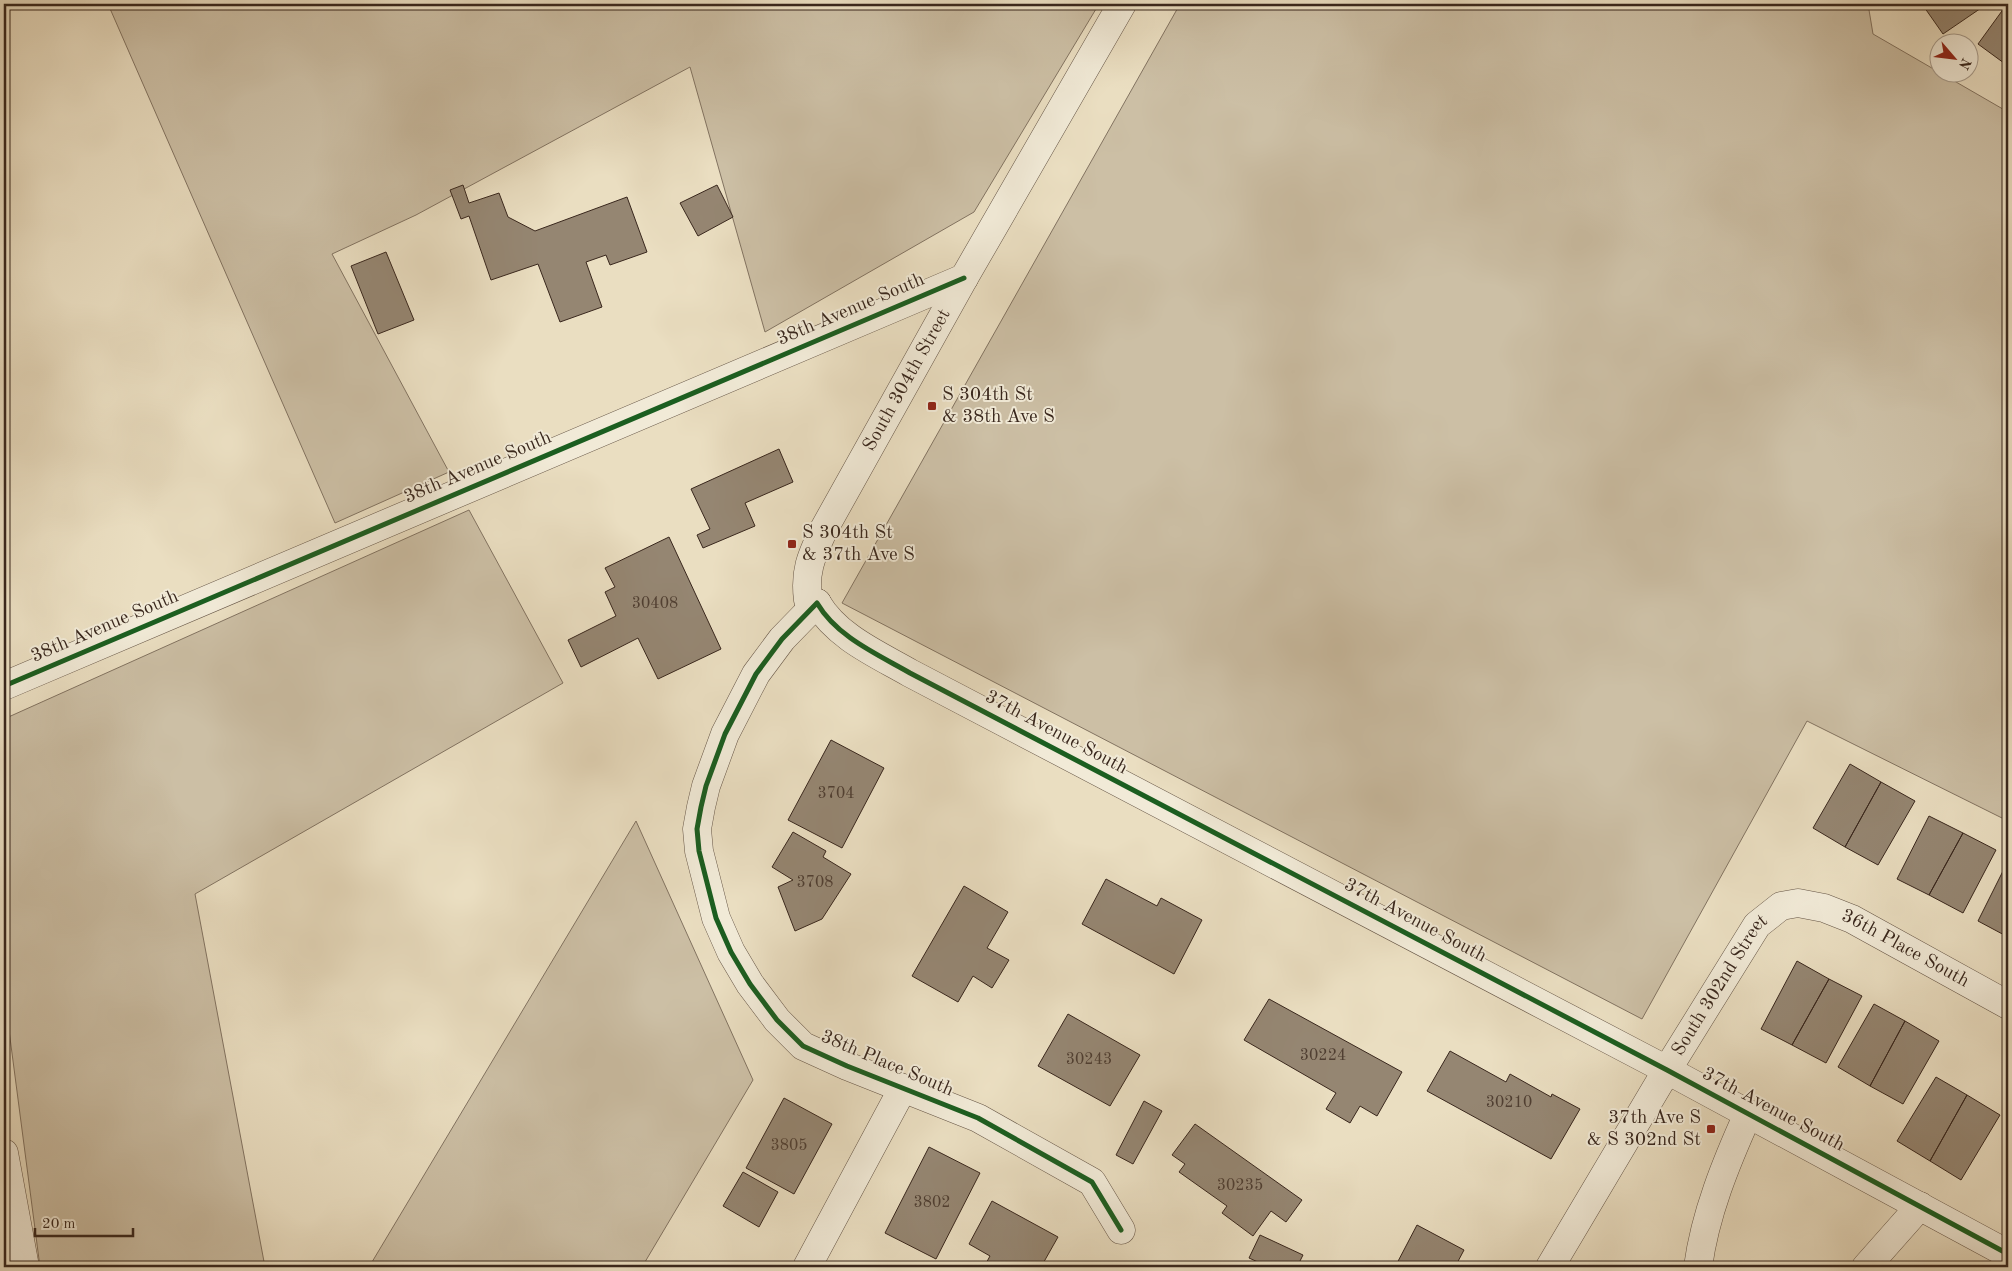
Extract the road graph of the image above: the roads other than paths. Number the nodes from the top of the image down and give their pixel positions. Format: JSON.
{"nodes":[{"id":1,"x":1122,"y":4,"type":"edge"},
{"id":2,"x":964,"y":278,"type":"junction"},
{"id":3,"x":817,"y":603,"type":"junction"},
{"id":4,"x":4,"y":686,"type":"edge"},
{"id":5,"x":1798,"y":903,"type":"joint"},
{"id":6,"x":2008,"y":1005,"type":"edge"},
{"id":7,"x":1667,"y":1070,"type":"junction"},
{"id":8,"x":903,"y":1088,"type":"junction"},
{"id":9,"x":1748,"y":1114,"type":"junction"},
{"id":10,"x":4,"y":1153,"type":"edge"},
{"id":11,"x":1920,"y":1206,"type":"junction"},
{"id":12,"x":1121,"y":1230,"type":"dead end"},
{"id":13,"x":2008,"y":1254,"type":"edge"},
{"id":14,"x":25,"y":1267,"type":"edge"},
{"id":15,"x":807,"y":1267,"type":"edge"},
{"id":16,"x":1550,"y":1267,"type":"edge"},
{"id":17,"x":1698,"y":1267,"type":"edge"},
{"id":18,"x":1866,"y":1267,"type":"edge"}],
"edges":[{"from":1,"to":2,"type":"street","name":"South 304th Street"},
{"from":2,"to":3,"type":"street","name":"South 304th Street"},
{"from":2,"to":4,"type":"street","name":"38th Avenue South"},
{"from":3,"to":7,"type":"street","name":"37th Avenue South"},
{"from":3,"to":8,"type":"street","name":"38th Place South"},
{"from":5,"to":6,"type":"street","name":"36th Place South"},
{"from":5,"to":7,"type":"street","name":"South 302nd Street"},
{"from":7,"to":9,"type":"street","name":"37th Avenue South"},
{"from":7,"to":16,"type":"street","name":"South 302nd Street"},
{"from":8,"to":12,"type":"street","name":"38th Place South"},
{"from":8,"to":15,"type":"street"},
{"from":9,"to":11,"type":"street","name":"37th Avenue South"},
{"from":9,"to":17,"type":"street"},
{"from":10,"to":14,"type":"street"},
{"from":11,"to":13,"type":"street","name":"37th Avenue South"},
{"from":11,"to":18,"type":"street"}]}
